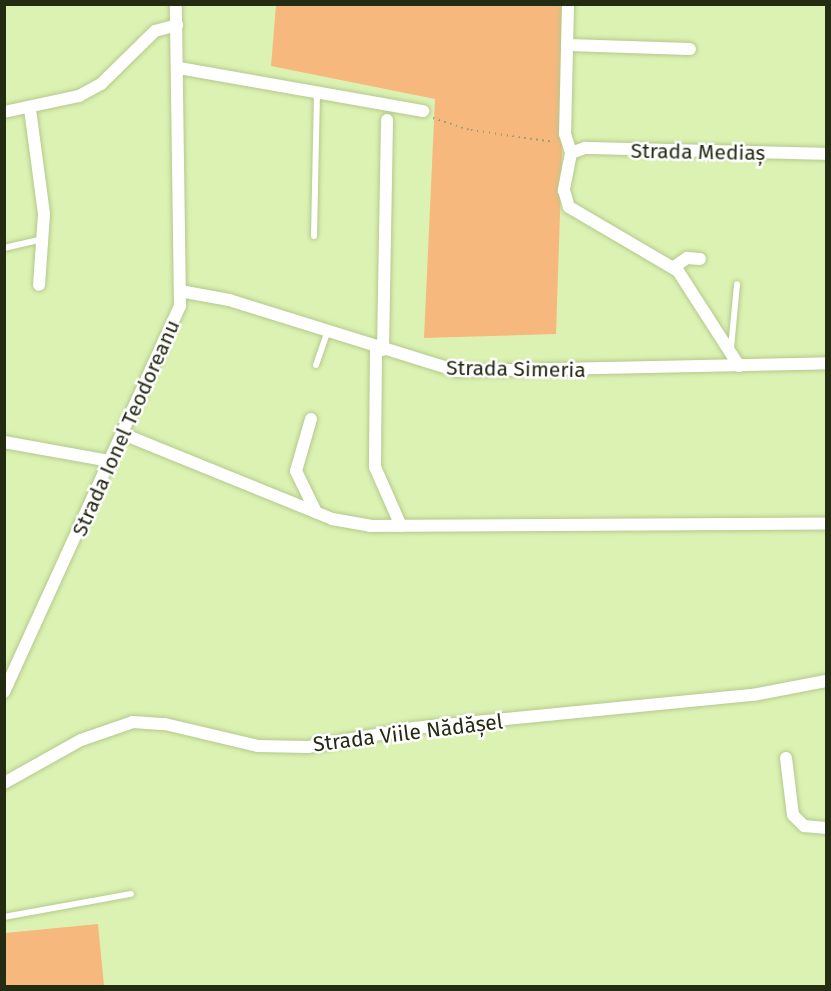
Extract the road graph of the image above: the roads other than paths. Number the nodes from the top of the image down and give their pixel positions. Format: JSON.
{"nodes":[{"id":1,"x":176,"y":4,"type":"edge"},
{"id":2,"x":567,"y":4,"type":"edge"},
{"id":3,"x":177,"y":26,"type":"junction"},
{"id":4,"x":567,"y":45,"type":"junction"},
{"id":5,"x":690,"y":49,"type":"dead end"},
{"id":6,"x":180,"y":68,"type":"junction"},
{"id":7,"x":317,"y":94,"type":"junction"},
{"id":8,"x":30,"y":109,"type":"junction"},
{"id":9,"x":423,"y":111,"type":"road end"},
{"id":10,"x":4,"y":112,"type":"edge"},
{"id":11,"x":387,"y":120,"type":"dead end"},
{"id":12,"x":568,"y":148,"type":"junction"},
{"id":13,"x":826,"y":154,"type":"edge"},
{"id":14,"x":314,"y":236,"type":"dead end"},
{"id":15,"x":43,"y":239,"type":"junction"},
{"id":16,"x":4,"y":248,"type":"edge"},
{"id":17,"x":700,"y":259,"type":"dead end"},
{"id":18,"x":674,"y":267,"type":"junction"},
{"id":19,"x":737,"y":284,"type":"dead end"},
{"id":20,"x":39,"y":285,"type":"dead end"},
{"id":21,"x":180,"y":291,"type":"junction"},
{"id":22,"x":327,"y":333,"type":"junction"},
{"id":23,"x":380,"y":348,"type":"junction"},
{"id":24,"x":731,"y":348,"type":"junction"},
{"id":25,"x":826,"y":363,"type":"edge"},
{"id":26,"x":316,"y":365,"type":"dead end"},
{"id":27,"x":739,"y":366,"type":"junction"},
{"id":28,"x":311,"y":419,"type":"dead end"},
{"id":29,"x":123,"y":434,"type":"junction"},
{"id":30,"x":4,"y":442,"type":"edge"},
{"id":31,"x":110,"y":461,"type":"junction"},
{"id":32,"x":316,"y":512,"type":"junction"},
{"id":33,"x":826,"y":524,"type":"edge"},
{"id":34,"x":400,"y":526,"type":"junction"},
{"id":35,"x":826,"y":681,"type":"edge"},
{"id":36,"x":4,"y":692,"type":"edge"},
{"id":37,"x":786,"y":758,"type":"dead end"},
{"id":38,"x":4,"y":783,"type":"edge"},
{"id":39,"x":826,"y":828,"type":"edge"},
{"id":40,"x":130,"y":894,"type":"dead end"},
{"id":41,"x":4,"y":917,"type":"edge"}],
"edges":[{"from":1,"to":3,"type":"street","name":"Strada Ionel Teodoreanu"},
{"from":2,"to":4,"type":"street"},
{"from":3,"to":6,"type":"street","name":"Strada Ionel Teodoreanu"},
{"from":3,"to":8,"type":"street"},
{"from":4,"to":5,"type":"street"},
{"from":4,"to":12,"type":"street"},
{"from":6,"to":7,"type":"street"},
{"from":6,"to":21,"type":"street","name":"Strada Ionel Teodoreanu"},
{"from":7,"to":9,"type":"street"},
{"from":7,"to":14,"type":"lane"},
{"from":8,"to":10,"type":"street"},
{"from":8,"to":15,"type":"street"},
{"from":11,"to":23,"type":"street"},
{"from":12,"to":13,"type":"street","name":"Strada Mediaș"},
{"from":12,"to":18,"type":"street"},
{"from":15,"to":16,"type":"lane"},
{"from":15,"to":20,"type":"street"},
{"from":17,"to":18,"type":"street"},
{"from":18,"to":24,"type":"street"},
{"from":19,"to":24,"type":"lane"},
{"from":21,"to":22,"type":"street","name":"Strada Simeria"},
{"from":21,"to":29,"type":"street","name":"Strada Ionel Teodoreanu"},
{"from":22,"to":23,"type":"street","name":"Strada Simeria"},
{"from":22,"to":26,"type":"lane"},
{"from":23,"to":27,"type":"street","name":"Strada Simeria"},
{"from":23,"to":34,"type":"street"},
{"from":24,"to":27,"type":"street"},
{"from":25,"to":27,"type":"street","name":"Strada Simeria"},
{"from":28,"to":32,"type":"street"},
{"from":29,"to":31,"type":"street","name":"Strada Ionel Teodoreanu"},
{"from":29,"to":32,"type":"street"},
{"from":30,"to":31,"type":"street"},
{"from":31,"to":36,"type":"street","name":"Strada Ionel Teodoreanu"},
{"from":32,"to":34,"type":"street"},
{"from":33,"to":34,"type":"street"},
{"from":35,"to":38,"type":"street","name":"Strada Viile Nădășel"},
{"from":37,"to":39,"type":"street"},
{"from":40,"to":41,"type":"lane"}]}
